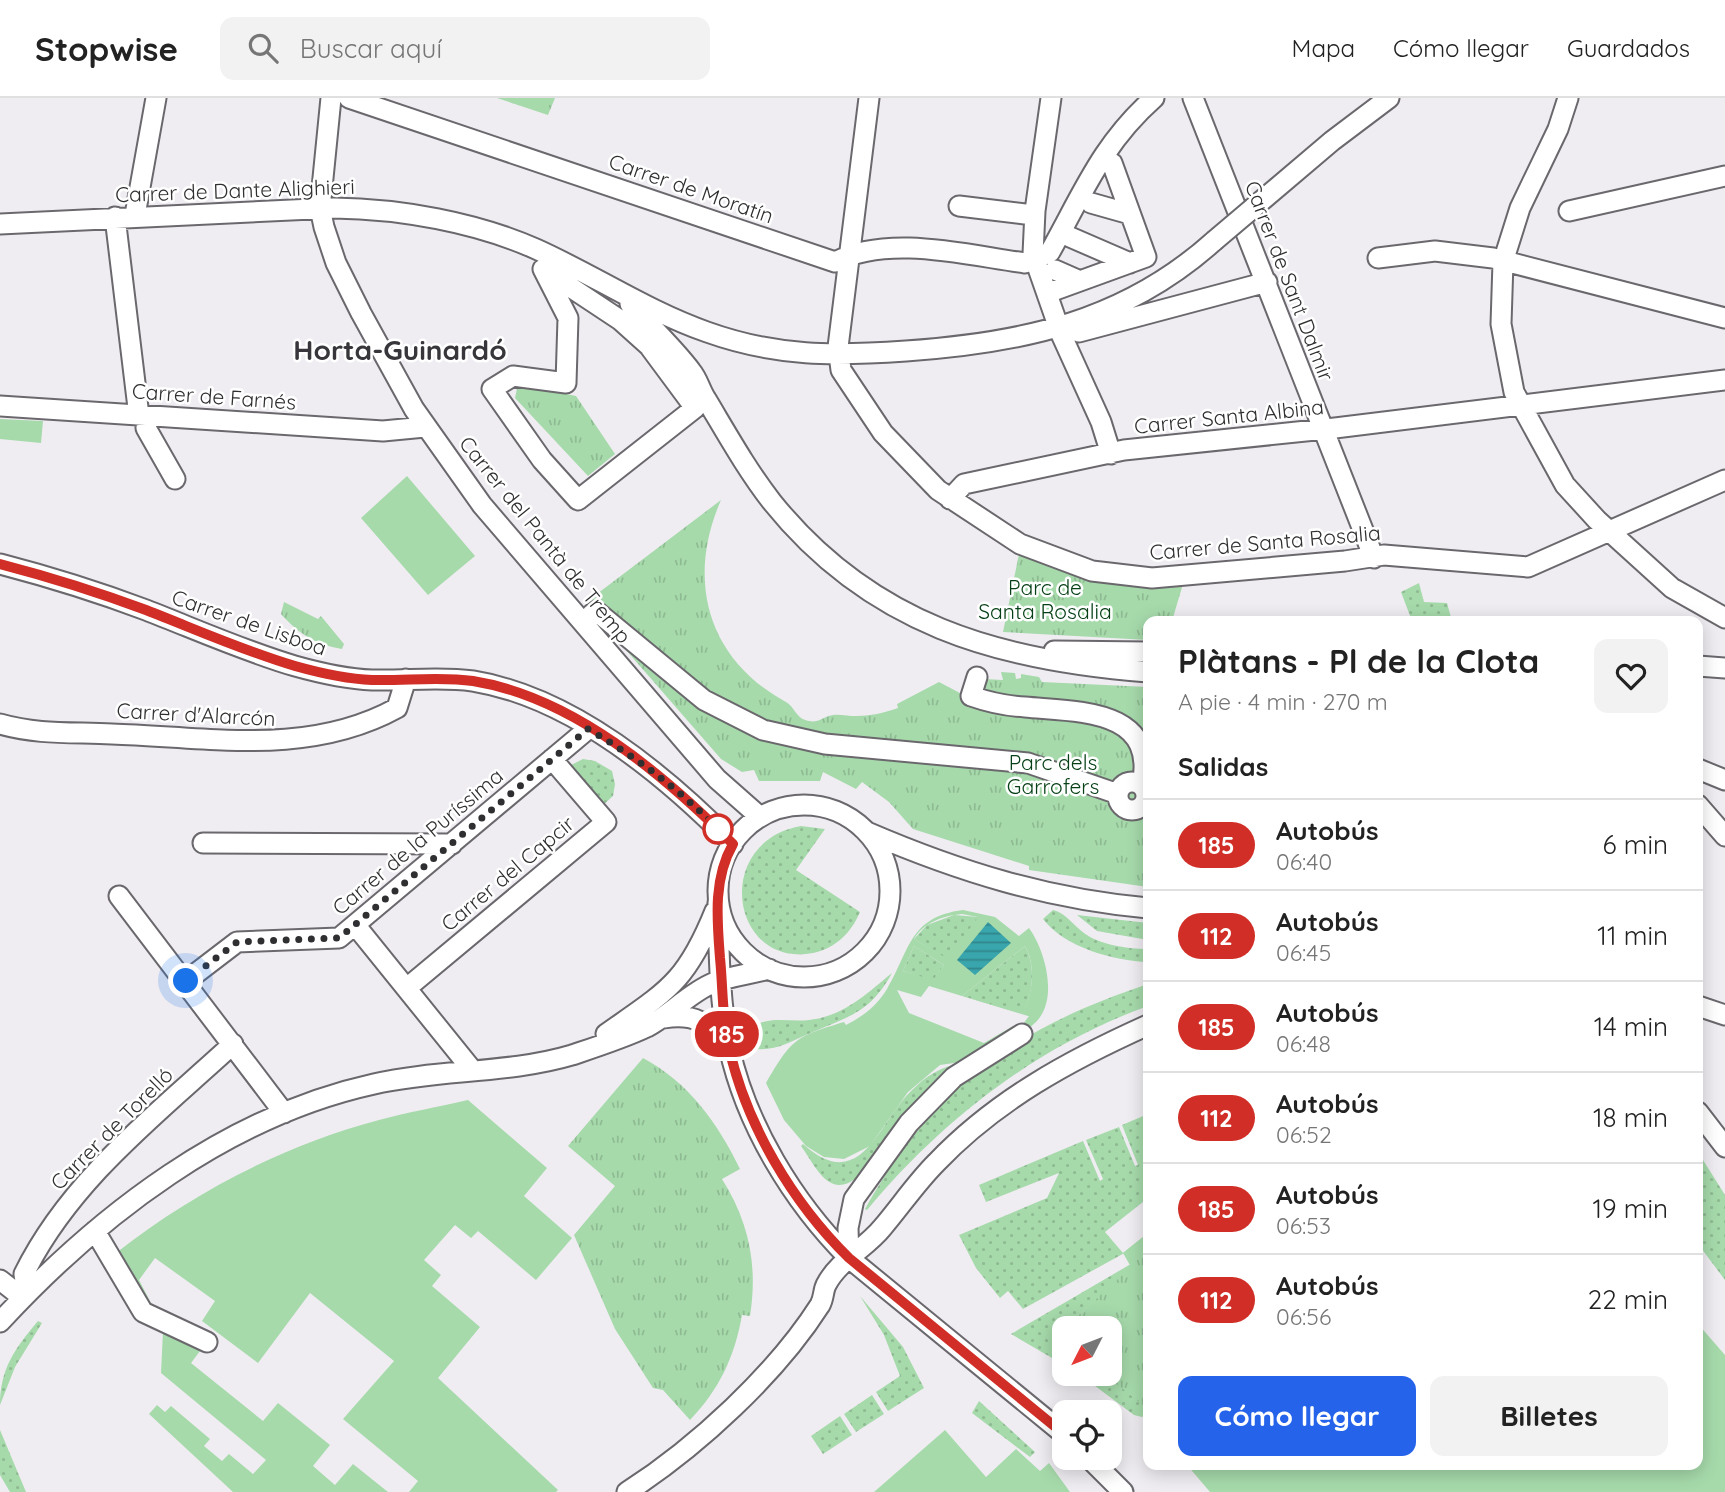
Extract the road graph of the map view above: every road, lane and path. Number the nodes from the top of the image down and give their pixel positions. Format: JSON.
{"nodes":[{"id":1,"x":156,"y":98,"type":"edge"},
{"id":2,"x":331,"y":98,"type":"edge"},
{"id":3,"x":349,"y":98,"type":"edge"},
{"id":4,"x":1051,"y":98,"type":"edge"},
{"id":5,"x":1154,"y":98,"type":"edge"},
{"id":6,"x":1193,"y":98,"type":"edge"},
{"id":7,"x":1389,"y":98,"type":"edge"},
{"id":8,"x":1568,"y":98,"type":"edge"},
{"id":9,"x":866,"y":99,"type":"edge"},
{"id":10,"x":1112,"y":163,"type":"dead end"},
{"id":11,"x":1725,"y":176,"type":"edge"},
{"id":12,"x":1091,"y":203,"type":"dead end"},
{"id":13,"x":959,"y":206,"type":"dead end"},
{"id":14,"x":320,"y":208,"type":"junction"},
{"id":15,"x":1569,"y":211,"type":"dead end"},
{"id":16,"x":1025,"y":214,"type":"dead end"},
{"id":17,"x":1130,"y":214,"type":"junction"},
{"id":18,"x":135,"y":215,"type":"junction"},
{"id":19,"x":115,"y":217,"type":"junction"},
{"id":20,"x":0,"y":224,"type":"edge"},
{"id":21,"x":1070,"y":237,"type":"dead end"},
{"id":22,"x":849,"y":254,"type":"junction"},
{"id":23,"x":1029,"y":258,"type":"junction"},
{"id":24,"x":1378,"y":258,"type":"dead end"},
{"id":25,"x":1498,"y":260,"type":"junction"},
{"id":26,"x":1130,"y":263,"type":"junction"},
{"id":27,"x":1055,"y":270,"type":"dead end"},
{"id":28,"x":1080,"y":281,"type":"junction"},
{"id":29,"x":1267,"y":282,"type":"junction"},
{"id":30,"x":1047,"y":293,"type":"junction"},
{"id":31,"x":622,"y":296,"type":"junction"},
{"id":32,"x":1725,"y":318,"type":"edge"},
{"id":33,"x":678,"y":321,"type":"junction"},
{"id":34,"x":1060,"y":331,"type":"junction"},
{"id":35,"x":670,"y":347,"type":"junction"},
{"id":36,"x":838,"y":356,"type":"junction"},
{"id":37,"x":693,"y":373,"type":"junction"},
{"id":38,"x":1725,"y":380,"type":"edge"},
{"id":39,"x":1521,"y":405,"type":"junction"},
{"id":40,"x":0,"y":406,"type":"edge"},
{"id":41,"x":685,"y":417,"type":"joint"},
{"id":42,"x":143,"y":422,"type":"junction"},
{"id":43,"x":425,"y":427,"type":"junction"},
{"id":44,"x":1322,"y":429,"type":"junction"},
{"id":45,"x":1111,"y":454,"type":"junction"},
{"id":46,"x":175,"y":479,"type":"dead end"},
{"id":47,"x":1725,"y":480,"type":"edge"},
{"id":48,"x":950,"y":499,"type":"junction"},
{"id":49,"x":1607,"y":531,"type":"junction"},
{"id":50,"x":1374,"y":558,"type":"junction"},
{"id":51,"x":0,"y":564,"type":"edge"},
{"id":52,"x":592,"y":615,"type":"dead end"},
{"id":53,"x":1725,"y":618,"type":"edge"},
{"id":54,"x":997,"y":650,"type":"junction"},
{"id":55,"x":1143,"y":652,"type":"edge"},
{"id":56,"x":1703,"y":666,"type":"edge"},
{"id":57,"x":1725,"y":667,"type":"edge"},
{"id":58,"x":1143,"y":672,"type":"edge"},
{"id":59,"x":978,"y":677,"type":"dead end"},
{"id":60,"x":406,"y":679,"type":"junction"},
{"id":61,"x":1090,"y":713,"type":"junction"},
{"id":62,"x":0,"y":724,"type":"edge"},
{"id":63,"x":1143,"y":725,"type":"edge"},
{"id":64,"x":588,"y":729,"type":"junction"},
{"id":65,"x":1143,"y":754,"type":"edge"},
{"id":66,"x":552,"y":759,"type":"junction"},
{"id":67,"x":1703,"y":771,"type":"edge"},
{"id":68,"x":1725,"y":780,"type":"edge"},
{"id":69,"x":1143,"y":801,"type":"edge"},
{"id":70,"x":1703,"y":811,"type":"edge"},
{"id":71,"x":759,"y":816,"type":"junction"},
{"id":72,"x":867,"y":832,"type":"junction"},
{"id":73,"x":1725,"y":836,"type":"edge"},
{"id":74,"x":203,"y":843,"type":"dead end"},
{"id":75,"x":452,"y":844,"type":"junction"},
{"id":76,"x":733,"y":844,"type":"junction"},
{"id":77,"x":120,"y":896,"type":"dead end"},
{"id":78,"x":718,"y":903,"type":"junction"},
{"id":79,"x":1143,"y":908,"type":"edge"},
{"id":80,"x":356,"y":926,"type":"junction"},
{"id":81,"x":769,"y":970,"type":"junction"},
{"id":82,"x":186,"y":981,"type":"junction"},
{"id":83,"x":722,"y":981,"type":"junction"},
{"id":84,"x":408,"y":987,"type":"junction"},
{"id":85,"x":1703,"y":1008,"type":"edge"},
{"id":86,"x":1725,"y":1015,"type":"edge"},
{"id":87,"x":659,"y":1019,"type":"junction"},
{"id":88,"x":1143,"y":1027,"type":"edge"},
{"id":89,"x":1022,"y":1034,"type":"dead end"},
{"id":90,"x":233,"y":1044,"type":"junction"},
{"id":91,"x":728,"y":1046,"type":"junction"},
{"id":92,"x":582,"y":1051,"type":"junction"},
{"id":93,"x":473,"y":1071,"type":"junction"},
{"id":94,"x":284,"y":1113,"type":"junction"},
{"id":95,"x":1703,"y":1118,"type":"edge"},
{"id":96,"x":1725,"y":1147,"type":"edge"},
{"id":97,"x":95,"y":1231,"type":"junction"},
{"id":98,"x":849,"y":1258,"type":"junction"},
{"id":99,"x":0,"y":1280,"type":"edge"},
{"id":100,"x":25,"y":1296,"type":"junction"},
{"id":101,"x":0,"y":1322,"type":"edge"},
{"id":102,"x":207,"y":1342,"type":"dead end"},
{"id":103,"x":1052,"y":1424,"type":"edge"},
{"id":104,"x":1101,"y":1470,"type":"edge"},
{"id":105,"x":627,"y":1492,"type":"edge"},
{"id":106,"x":1123,"y":1492,"type":"edge"}],
"edges":[{"from":1,"to":18,"type":"street"},
{"from":2,"to":14,"type":"street","name":"Carrer del Pantà de Tremp"},
{"from":3,"to":22,"type":"street","name":"Carrer de Moratín"},
{"from":4,"to":23,"type":"street"},
{"from":5,"to":23,"type":"street"},
{"from":6,"to":29,"type":"street","name":"Carrer de Sant Dalmir"},
{"from":7,"to":34,"type":"street","bridge":true},
{"from":8,"to":25,"type":"street"},
{"from":9,"to":22,"type":"street"},
{"from":10,"to":17,"type":"street"},
{"from":11,"to":15,"type":"street"},
{"from":12,"to":17,"type":"street"},
{"from":13,"to":16,"type":"street"},
{"from":14,"to":18,"type":"street","name":"Carrer de Dante Alighieri"},
{"from":14,"to":31,"type":"street","name":"Carrer de Dante Alighieri"},
{"from":14,"to":43,"type":"street","name":"Carrer del Pantà de Tremp"},
{"from":17,"to":26,"type":"street"},
{"from":18,"to":19,"type":"street","name":"Carrer de Dante Alighieri"},
{"from":19,"to":20,"type":"street","name":"Carrer de Dante Alighieri"},
{"from":19,"to":42,"type":"street"},
{"from":21,"to":26,"type":"street"},
{"from":22,"to":23,"type":"street","name":"Carrer de Moratín"},
{"from":22,"to":36,"type":"street"},
{"from":23,"to":30,"type":"street"},
{"from":24,"to":25,"type":"street"},
{"from":25,"to":32,"type":"street"},
{"from":25,"to":39,"type":"street"},
{"from":26,"to":28,"type":"street"},
{"from":27,"to":28,"type":"street"},
{"from":28,"to":30,"type":"street"},
{"from":29,"to":34,"type":"street"},
{"from":29,"to":44,"type":"street","name":"Carrer de Sant Dalmir"},
{"from":30,"to":34,"type":"street"},
{"from":31,"to":33,"type":"street"},
{"from":31,"to":35,"type":"street"},
{"from":33,"to":35,"type":"street"},
{"from":33,"to":36,"type":"street"},
{"from":33,"to":37,"type":"street"},
{"from":34,"to":36,"type":"street"},
{"from":34,"to":45,"type":"street"},
{"from":35,"to":37,"type":"street"},
{"from":36,"to":48,"type":"street","name":"Carrer de Santa Rosalia"},
{"from":37,"to":54,"type":"street"},
{"from":38,"to":39,"type":"street","name":"Carrer Santa Albina"},
{"from":39,"to":44,"type":"street","name":"Carrer Santa Albina"},
{"from":39,"to":49,"type":"street"},
{"from":40,"to":42,"type":"street","name":"Carrer de Farnés"},
{"from":41,"to":41,"type":"street"},
{"from":42,"to":43,"type":"street","name":"Carrer de Farnés"},
{"from":42,"to":46,"type":"street"},
{"from":43,"to":71,"type":"street","name":"Carrer del Pantà de Tremp"},
{"from":44,"to":45,"type":"street","name":"Carrer Santa Albina"},
{"from":44,"to":50,"type":"street","name":"Carrer de Sant Dalmir"},
{"from":45,"to":48,"type":"street","name":"Carrer Santa Albina"},
{"from":47,"to":49,"type":"street","name":"Carrer de Santa Rosalia"},
{"from":48,"to":50,"type":"street","name":"Carrer de Santa Rosalia"},
{"from":49,"to":50,"type":"street","name":"Carrer de Santa Rosalia"},
{"from":49,"to":53,"type":"street"},
{"from":51,"to":60,"type":"street","name":"Carrer de Lisboa"},
{"from":52,"to":69,"type":"street"},
{"from":54,"to":55,"type":"street"},
{"from":54,"to":58,"type":"street"},
{"from":56,"to":57,"type":"street"},
{"from":59,"to":61,"type":"street"},
{"from":60,"to":62,"type":"street","name":"Carrer d'Alarcón"},
{"from":60,"to":64,"type":"street","name":"Carrer de Lisboa"},
{"from":61,"to":63,"type":"street"},
{"from":61,"to":65,"type":"street"},
{"from":64,"to":66,"type":"street","name":"Carrer de la Puríssima"},
{"from":64,"to":76,"type":"street","name":"Carrer de Lisboa"},
{"from":66,"to":75,"type":"street","name":"Carrer de la Puríssima"},
{"from":66,"to":84,"type":"street","name":"Carrer del Capcir"},
{"from":67,"to":68,"type":"street"},
{"from":70,"to":73,"type":"street"},
{"from":71,"to":72,"type":"street"},
{"from":71,"to":76,"type":"street"},
{"from":72,"to":79,"type":"street"},
{"from":72,"to":81,"type":"street"},
{"from":74,"to":75,"type":"street"},
{"from":75,"to":80,"type":"street","name":"Carrer de la Puríssima"},
{"from":76,"to":78,"type":"street"},
{"from":77,"to":82,"type":"street"},
{"from":78,"to":81,"type":"street"},
{"from":78,"to":83,"type":"street"},
{"from":78,"to":92,"type":"street"},
{"from":80,"to":82,"type":"street","name":"Carrer de la Puríssima"},
{"from":80,"to":84,"type":"street"},
{"from":81,"to":83,"type":"street"},
{"from":82,"to":90,"type":"street"},
{"from":83,"to":87,"type":"street"},
{"from":83,"to":91,"type":"street"},
{"from":84,"to":93,"type":"street"},
{"from":85,"to":86,"type":"street"},
{"from":87,"to":91,"type":"street"},
{"from":87,"to":92,"type":"street"},
{"from":88,"to":98,"type":"street"},
{"from":89,"to":98,"type":"street"},
{"from":90,"to":94,"type":"street"},
{"from":90,"to":100,"type":"street","name":"Carrer de Torelló"},
{"from":91,"to":98,"type":"street"},
{"from":92,"to":93,"type":"street"},
{"from":93,"to":94,"type":"street"},
{"from":94,"to":97,"type":"street"},
{"from":95,"to":96,"type":"street"},
{"from":97,"to":100,"type":"street"},
{"from":97,"to":102,"type":"street"},
{"from":98,"to":103,"type":"street"},
{"from":98,"to":105,"type":"street"},
{"from":99,"to":100,"type":"street"},
{"from":100,"to":101,"type":"street"},
{"from":104,"to":106,"type":"street"}]}
